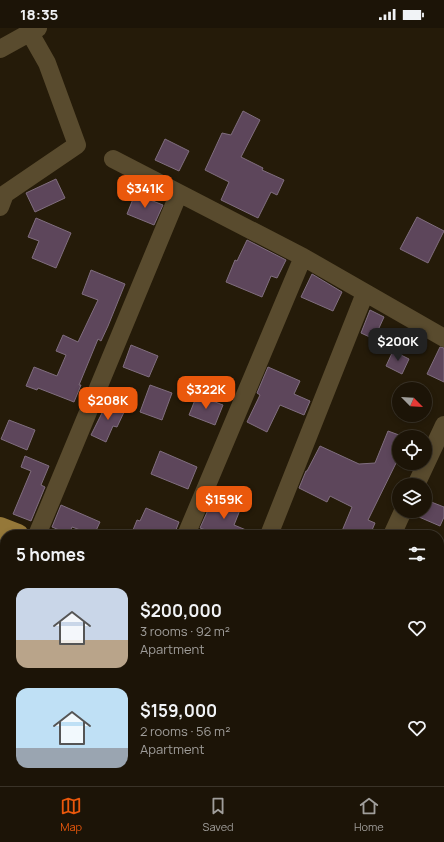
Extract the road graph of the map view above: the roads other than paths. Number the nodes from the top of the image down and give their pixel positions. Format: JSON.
{"nodes":[{"id":1,"x":34,"y":30,"type":"edge"},
{"id":2,"x":0,"y":49,"type":"edge"},
{"id":3,"x":114,"y":159,"type":"dead end"},
{"id":4,"x":179,"y":193,"type":"junction"},
{"id":5,"x":0,"y":207,"type":"edge"},
{"id":6,"x":303,"y":257,"type":"junction"},
{"id":7,"x":365,"y":293,"type":"junction"},
{"id":8,"x":444,"y":338,"type":"edge"},
{"id":9,"x":444,"y":425,"type":"edge"},
{"id":10,"x":419,"y":478,"type":"edge"},
{"id":11,"x":400,"y":518,"type":"edge"},
{"id":12,"x":39,"y":530,"type":"edge"},
{"id":13,"x":188,"y":530,"type":"edge"},
{"id":14,"x":271,"y":530,"type":"edge"},
{"id":15,"x":394,"y":530,"type":"edge"}],
"edges":[{"from":1,"to":2,"type":"street"},
{"from":1,"to":5,"type":"street"},
{"from":3,"to":4,"type":"street"},
{"from":4,"to":6,"type":"street"},
{"from":4,"to":12,"type":"street"},
{"from":6,"to":7,"type":"street"},
{"from":6,"to":13,"type":"street"},
{"from":7,"to":8,"type":"street"},
{"from":7,"to":14,"type":"street"},
{"from":9,"to":10,"type":"street"},
{"from":11,"to":15,"type":"street"}]}
